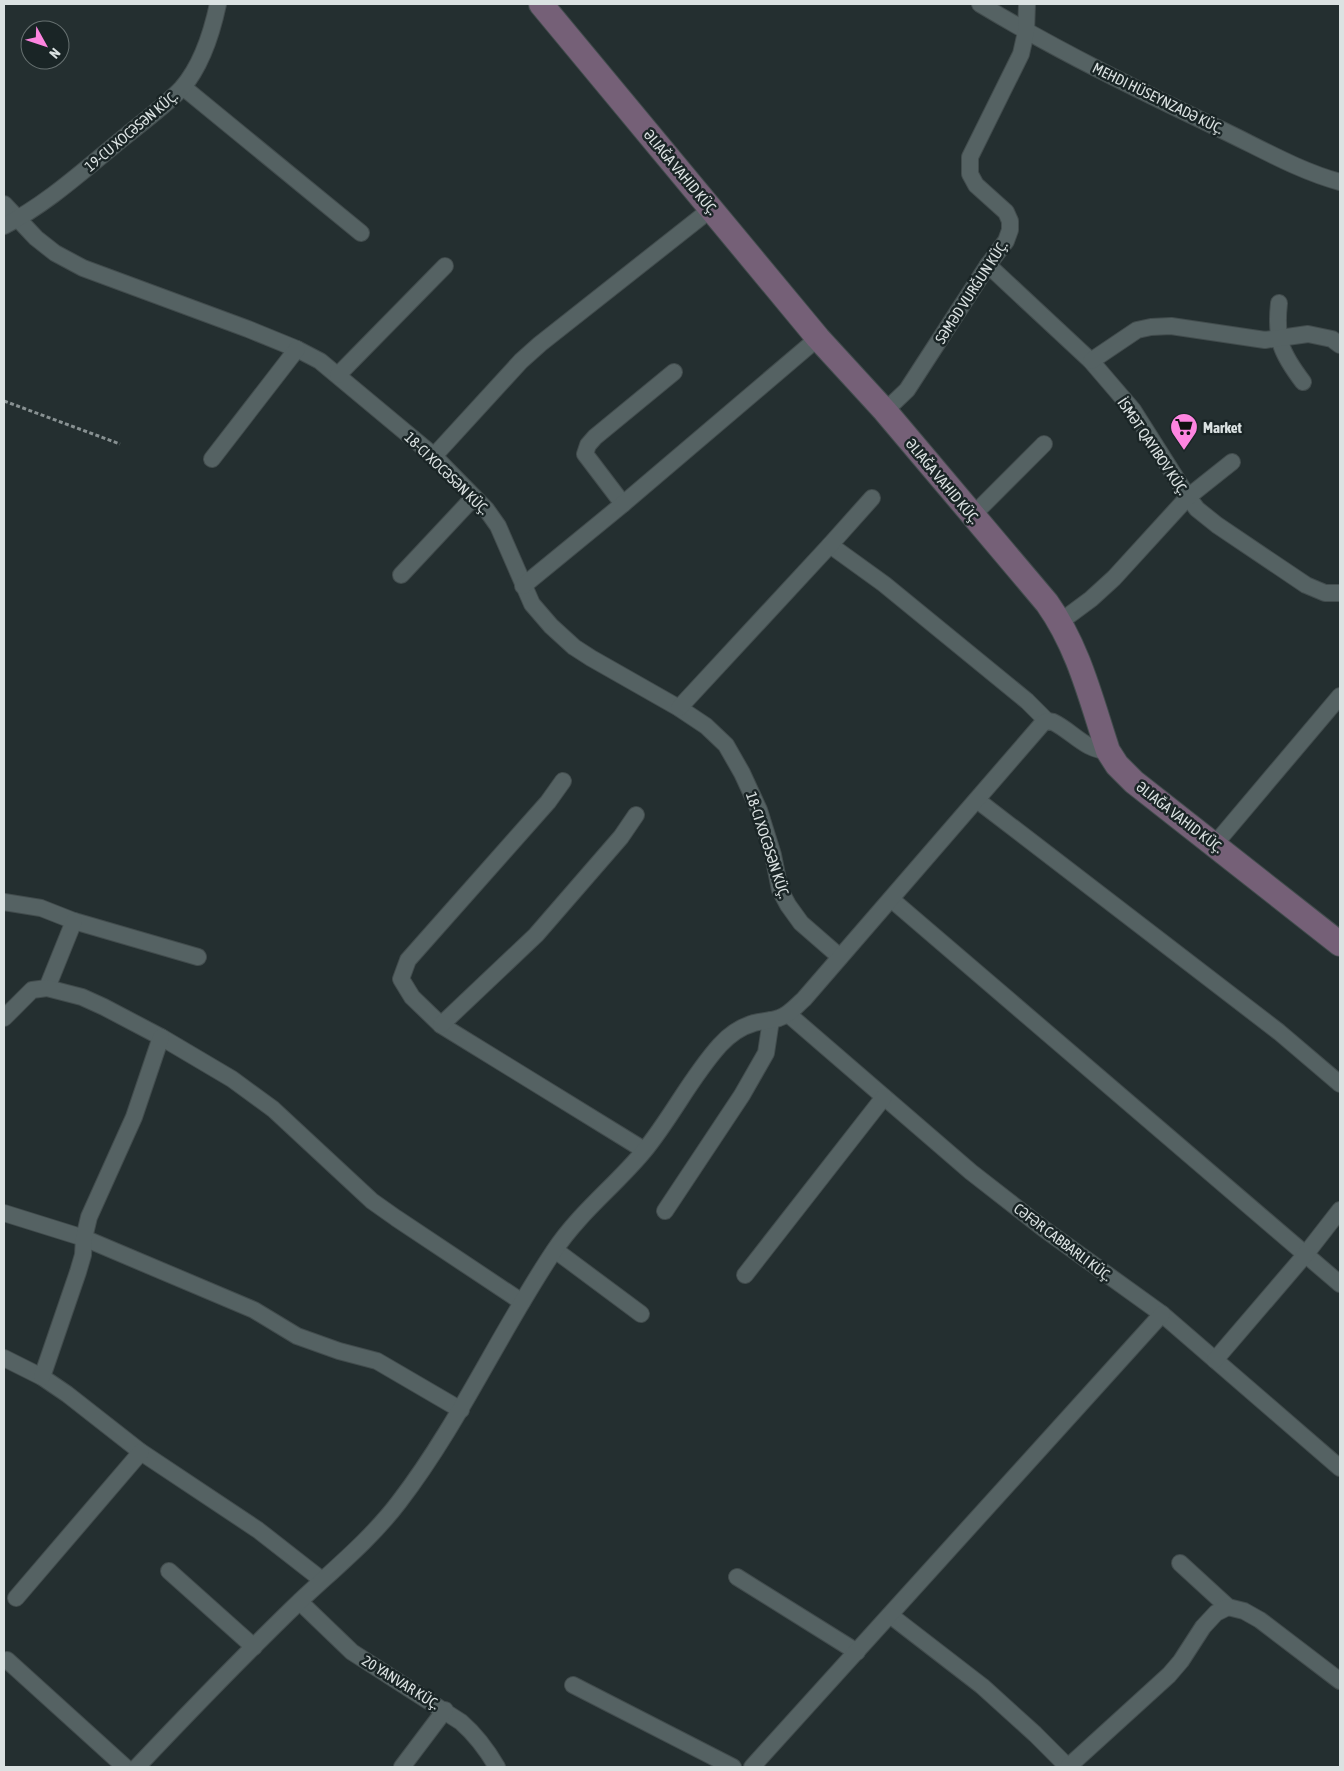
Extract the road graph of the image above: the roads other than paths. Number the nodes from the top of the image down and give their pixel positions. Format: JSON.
{"nodes":[{"id":1,"x":218,"y":4,"type":"edge"},
{"id":2,"x":541,"y":4,"type":"edge"},
{"id":3,"x":980,"y":4,"type":"edge"},
{"id":4,"x":1027,"y":4,"type":"edge"},
{"id":5,"x":1026,"y":32,"type":"junction"},
{"id":6,"x":182,"y":87,"type":"junction"},
{"id":7,"x":1340,"y":182,"type":"edge"},
{"id":8,"x":4,"y":204,"type":"edge"},
{"id":9,"x":711,"y":209,"type":"junction"},
{"id":10,"x":19,"y":218,"type":"junction"},
{"id":11,"x":4,"y":226,"type":"edge"},
{"id":12,"x":361,"y":233,"type":"dead end"},
{"id":13,"x":988,"y":265,"type":"junction"},
{"id":14,"x":445,"y":266,"type":"dead end"},
{"id":15,"x":1279,"y":303,"type":"dead end"},
{"id":16,"x":818,"y":338,"type":"junction"},
{"id":17,"x":1278,"y":338,"type":"junction"},
{"id":18,"x":1340,"y":345,"type":"edge"},
{"id":19,"x":297,"y":348,"type":"junction"},
{"id":20,"x":1092,"y":361,"type":"junction"},
{"id":21,"x":674,"y":372,"type":"dead end"},
{"id":22,"x":338,"y":375,"type":"junction"},
{"id":23,"x":1303,"y":382,"type":"dead end"},
{"id":24,"x":885,"y":411,"type":"junction"},
{"id":25,"x":1044,"y":444,"type":"dead end"},
{"id":26,"x":434,"y":456,"type":"junction"},
{"id":27,"x":212,"y":459,"type":"dead end"},
{"id":28,"x":1232,"y":462,"type":"dead end"},
{"id":29,"x":474,"y":497,"type":"junction"},
{"id":30,"x":1188,"y":497,"type":"junction"},
{"id":31,"x":872,"y":498,"type":"dead end"},
{"id":32,"x":622,"y":504,"type":"junction"},
{"id":33,"x":972,"y":516,"type":"junction"},
{"id":34,"x":830,"y":546,"type":"junction"},
{"id":35,"x":401,"y":575,"type":"dead end"},
{"id":36,"x":523,"y":586,"type":"junction"},
{"id":37,"x":1340,"y":593,"type":"edge"},
{"id":38,"x":1060,"y":622,"type":"junction"},
{"id":39,"x":1340,"y":696,"type":"edge"},
{"id":40,"x":679,"y":708,"type":"junction"},
{"id":41,"x":1047,"y":722,"type":"junction"},
{"id":42,"x":1108,"y":751,"type":"junction"},
{"id":43,"x":563,"y":781,"type":"dead end"},
{"id":44,"x":977,"y":800,"type":"junction"},
{"id":45,"x":636,"y":815,"type":"dead end"},
{"id":46,"x":1215,"y":844,"type":"junction"},
{"id":47,"x":891,"y":899,"type":"junction"},
{"id":48,"x":4,"y":902,"type":"edge"},
{"id":49,"x":74,"y":921,"type":"junction"},
{"id":50,"x":1340,"y":944,"type":"edge"},
{"id":51,"x":198,"y":957,"type":"dead end"},
{"id":52,"x":840,"y":957,"type":"junction"},
{"id":53,"x":47,"y":988,"type":"junction"},
{"id":54,"x":788,"y":1014,"type":"junction"},
{"id":55,"x":4,"y":1018,"type":"edge"},
{"id":56,"x":771,"y":1020,"type":"junction"},
{"id":57,"x":441,"y":1025,"type":"junction"},
{"id":58,"x":160,"y":1037,"type":"junction"},
{"id":59,"x":1340,"y":1084,"type":"edge"},
{"id":60,"x":884,"y":1097,"type":"junction"},
{"id":61,"x":644,"y":1150,"type":"junction"},
{"id":62,"x":665,"y":1210,"type":"dead end"},
{"id":63,"x":1340,"y":1210,"type":"edge"},
{"id":64,"x":4,"y":1213,"type":"edge"},
{"id":65,"x":84,"y":1238,"type":"junction"},
{"id":66,"x":555,"y":1250,"type":"junction"},
{"id":67,"x":1305,"y":1255,"type":"junction"},
{"id":68,"x":745,"y":1275,"type":"dead end"},
{"id":69,"x":1340,"y":1284,"type":"edge"},
{"id":70,"x":522,"y":1302,"type":"junction"},
{"id":71,"x":640,"y":1314,"type":"dead end"},
{"id":72,"x":1162,"y":1314,"type":"junction"},
{"id":73,"x":1215,"y":1360,"type":"junction"},
{"id":74,"x":5,"y":1361,"type":"edge"},
{"id":75,"x":42,"y":1377,"type":"junction"},
{"id":76,"x":461,"y":1410,"type":"junction"},
{"id":77,"x":141,"y":1452,"type":"junction"},
{"id":78,"x":1340,"y":1468,"type":"edge"},
{"id":79,"x":1180,"y":1563,"type":"dead end"},
{"id":80,"x":169,"y":1571,"type":"dead end"},
{"id":81,"x":737,"y":1577,"type":"dead end"},
{"id":82,"x":322,"y":1580,"type":"junction"},
{"id":83,"x":16,"y":1598,"type":"dead end"},
{"id":84,"x":300,"y":1602,"type":"junction"},
{"id":85,"x":1228,"y":1607,"type":"junction"},
{"id":86,"x":890,"y":1615,"type":"junction"},
{"id":87,"x":254,"y":1647,"type":"junction"},
{"id":88,"x":857,"y":1652,"type":"junction"},
{"id":89,"x":7,"y":1660,"type":"dead end"},
{"id":90,"x":1340,"y":1681,"type":"edge"},
{"id":91,"x":573,"y":1685,"type":"dead end"},
{"id":92,"x":445,"y":1710,"type":"junction"},
{"id":93,"x":125,"y":1767,"type":"edge"},
{"id":94,"x":137,"y":1767,"type":"edge"},
{"id":95,"x":402,"y":1767,"type":"edge"},
{"id":96,"x":496,"y":1767,"type":"edge"},
{"id":97,"x":733,"y":1767,"type":"edge"},
{"id":98,"x":752,"y":1767,"type":"edge"},
{"id":99,"x":1068,"y":1767,"type":"edge"}],
"edges":[{"from":1,"to":6,"type":"street","name":"19-CU XOCƏSƏN KÜÇ."},
{"from":2,"to":9,"type":"street","name":"ƏLIAĞA VAHID KÜÇ."},
{"from":3,"to":5,"type":"street","name":"MEHDI HÜSEYNZADƏ KÜÇ."},
{"from":4,"to":5,"type":"street","name":"SƏMƏD VURĞUN KÜÇ."},
{"from":5,"to":7,"type":"street","name":"MEHDI HÜSEYNZADƏ KÜÇ."},
{"from":5,"to":13,"type":"street","name":"SƏMƏD VURĞUN KÜÇ."},
{"from":6,"to":10,"type":"street","name":"19-CU XOCƏSƏN KÜÇ."},
{"from":6,"to":12,"type":"street"},
{"from":8,"to":10,"type":"street","name":"18-CI XOCƏSƏN KÜÇ."},
{"from":9,"to":16,"type":"street","name":"ƏLIAĞA VAHID KÜÇ."},
{"from":9,"to":26,"type":"street"},
{"from":10,"to":11,"type":"street","name":"19-CU XOCƏSƏN KÜÇ."},
{"from":10,"to":19,"type":"street","name":"18-CI XOCƏSƏN KÜÇ."},
{"from":13,"to":20,"type":"street","name":"İSMƏT QAYIBOV KÜÇ."},
{"from":13,"to":24,"type":"street","name":"SƏMƏD VURĞUN KÜÇ."},
{"from":14,"to":22,"type":"street"},
{"from":15,"to":17,"type":"street"},
{"from":16,"to":24,"type":"street","name":"ƏLIAĞA VAHID KÜÇ."},
{"from":16,"to":32,"type":"street"},
{"from":17,"to":18,"type":"street"},
{"from":17,"to":20,"type":"street"},
{"from":17,"to":23,"type":"street"},
{"from":19,"to":22,"type":"street","name":"18-CI XOCƏSƏN KÜÇ."},
{"from":19,"to":27,"type":"street"},
{"from":20,"to":30,"type":"street","name":"İSMƏT QAYIBOV KÜÇ."},
{"from":21,"to":32,"type":"street"},
{"from":22,"to":26,"type":"street","name":"18-CI XOCƏSƏN KÜÇ."},
{"from":24,"to":33,"type":"street","name":"ƏLIAĞA VAHID KÜÇ."},
{"from":25,"to":33,"type":"street"},
{"from":26,"to":29,"type":"street","name":"18-CI XOCƏSƏN KÜÇ."},
{"from":28,"to":30,"type":"street"},
{"from":29,"to":35,"type":"street"},
{"from":29,"to":36,"type":"street","name":"18-CI XOCƏSƏN KÜÇ."},
{"from":30,"to":37,"type":"street","name":"İSMƏT QAYIBOV KÜÇ."},
{"from":30,"to":38,"type":"street"},
{"from":31,"to":34,"type":"street"},
{"from":32,"to":36,"type":"street"},
{"from":33,"to":38,"type":"street","name":"ƏLIAĞA VAHID KÜÇ."},
{"from":34,"to":40,"type":"street"},
{"from":34,"to":41,"type":"street"},
{"from":36,"to":40,"type":"street","name":"18-CI XOCƏSƏN KÜÇ."},
{"from":38,"to":42,"type":"street","name":"ƏLIAĞA VAHID KÜÇ."},
{"from":39,"to":46,"type":"street"},
{"from":40,"to":52,"type":"street","name":"18-CI XOCƏSƏN KÜÇ."},
{"from":41,"to":42,"type":"street"},
{"from":41,"to":44,"type":"street"},
{"from":42,"to":46,"type":"street","name":"ƏLIAĞA VAHID KÜÇ."},
{"from":43,"to":57,"type":"street"},
{"from":44,"to":47,"type":"street"},
{"from":44,"to":59,"type":"street"},
{"from":45,"to":57,"type":"street"},
{"from":46,"to":50,"type":"street","name":"ƏLIAĞA VAHID KÜÇ."},
{"from":47,"to":52,"type":"street"},
{"from":47,"to":67,"type":"street"},
{"from":48,"to":49,"type":"street"},
{"from":49,"to":51,"type":"street"},
{"from":49,"to":53,"type":"street"},
{"from":52,"to":54,"type":"street"},
{"from":53,"to":55,"type":"street"},
{"from":53,"to":58,"type":"street"},
{"from":54,"to":56,"type":"street"},
{"from":54,"to":60,"type":"street"},
{"from":56,"to":61,"type":"street"},
{"from":56,"to":62,"type":"street"},
{"from":57,"to":61,"type":"street"},
{"from":58,"to":65,"type":"street"},
{"from":58,"to":70,"type":"street"},
{"from":60,"to":68,"type":"street"},
{"from":60,"to":72,"type":"street"},
{"from":61,"to":66,"type":"street"},
{"from":63,"to":67,"type":"street"},
{"from":64,"to":65,"type":"street"},
{"from":65,"to":75,"type":"street"},
{"from":65,"to":76,"type":"street"},
{"from":66,"to":70,"type":"street"},
{"from":66,"to":71,"type":"street"},
{"from":67,"to":69,"type":"street"},
{"from":67,"to":73,"type":"street"},
{"from":70,"to":76,"type":"street"},
{"from":72,"to":73,"type":"street"},
{"from":72,"to":86,"type":"street"},
{"from":73,"to":78,"type":"street"},
{"from":74,"to":75,"type":"street"},
{"from":75,"to":77,"type":"street"},
{"from":76,"to":82,"type":"street"},
{"from":77,"to":82,"type":"street"},
{"from":77,"to":83,"type":"street"},
{"from":79,"to":85,"type":"street"},
{"from":80,"to":87,"type":"street"},
{"from":81,"to":88,"type":"street"},
{"from":82,"to":84,"type":"street"},
{"from":84,"to":87,"type":"street"},
{"from":84,"to":92,"type":"street","name":"20 YANVAR KÜÇ."},
{"from":85,"to":90,"type":"street"},
{"from":85,"to":99,"type":"street"},
{"from":86,"to":88,"type":"street"},
{"from":86,"to":99,"type":"street"},
{"from":87,"to":94,"type":"street"},
{"from":88,"to":98,"type":"street"},
{"from":89,"to":93,"type":"street"},
{"from":91,"to":97,"type":"street"},
{"from":92,"to":95,"type":"street"},
{"from":92,"to":96,"type":"street","name":"20 YANVAR KÜÇ."}]}
